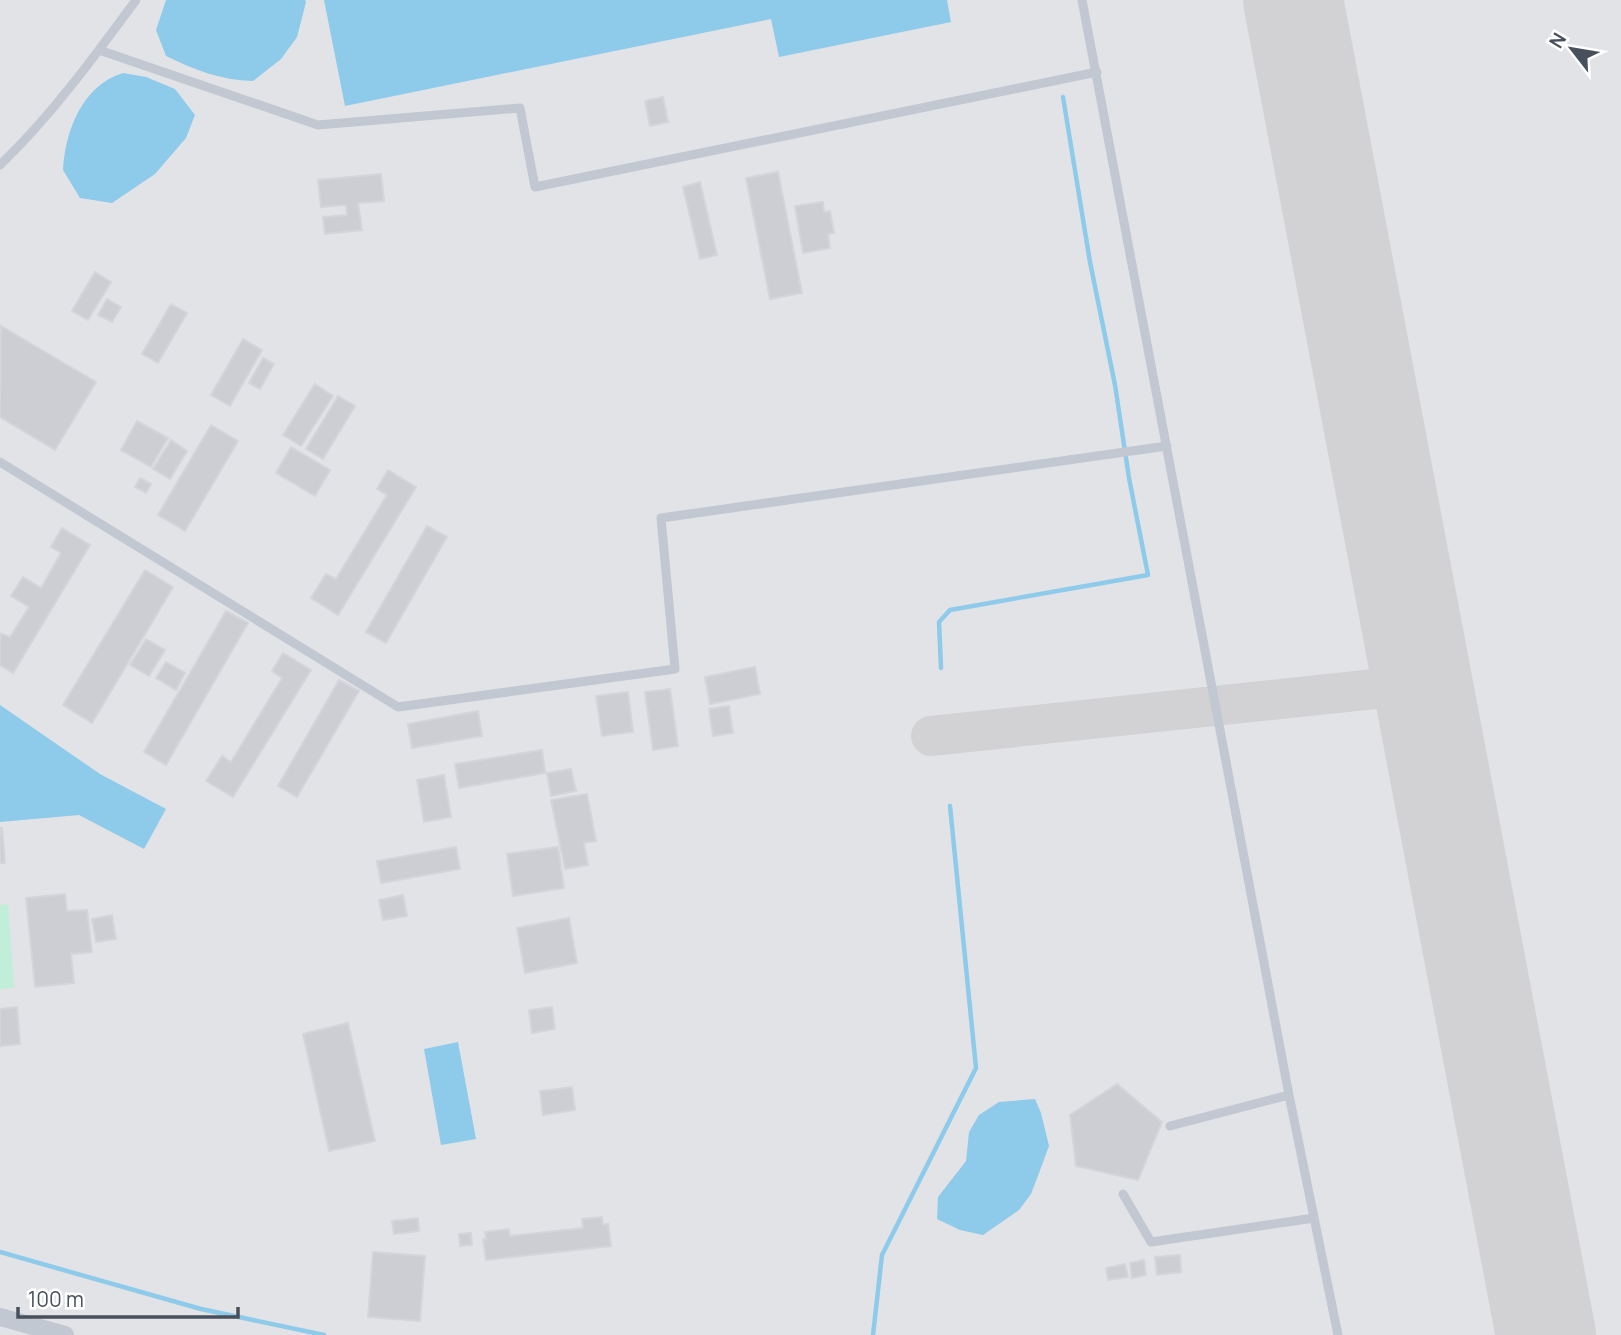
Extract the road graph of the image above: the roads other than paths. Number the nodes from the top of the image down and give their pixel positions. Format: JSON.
{"nodes":[{"id":1,"x":136,"y":0,"type":"edge"},
{"id":2,"x":1082,"y":0,"type":"edge"},
{"id":3,"x":99,"y":50,"type":"junction"},
{"id":4,"x":1097,"y":72,"type":"junction"},
{"id":5,"x":0,"y":165,"type":"edge"},
{"id":6,"x":1167,"y":446,"type":"junction"},
{"id":7,"x":0,"y":462,"type":"edge"},
{"id":8,"x":1289,"y":1095,"type":"junction"},
{"id":9,"x":1170,"y":1126,"type":"dead end"},
{"id":10,"x":1123,"y":1194,"type":"dead end"},
{"id":11,"x":1314,"y":1218,"type":"junction"},
{"id":12,"x":0,"y":1317,"type":"edge"},
{"id":13,"x":54,"y":1334,"type":"edge"},
{"id":14,"x":1338,"y":1335,"type":"edge"}],
"edges":[{"from":1,"to":3,"type":"lane"},
{"from":2,"to":4,"type":"lane"},
{"from":3,"to":4,"type":"lane"},
{"from":3,"to":5,"type":"lane"},
{"from":4,"to":6,"type":"lane"},
{"from":6,"to":7,"type":"lane"},
{"from":6,"to":8,"type":"lane"},
{"from":8,"to":9,"type":"lane"},
{"from":8,"to":11,"type":"lane"},
{"from":10,"to":11,"type":"lane"},
{"from":11,"to":14,"type":"lane"},
{"from":12,"to":13,"type":"street"}]}
